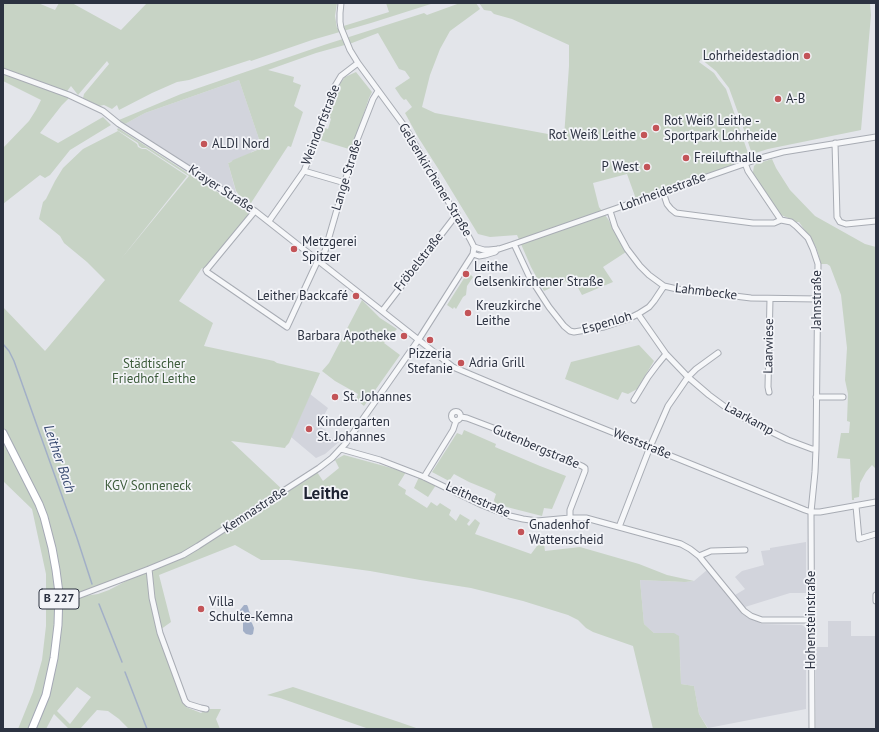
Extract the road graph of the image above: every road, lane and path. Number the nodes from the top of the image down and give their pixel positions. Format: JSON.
{"nodes":[{"id":1,"x":341,"y":3,"type":"edge"},
{"id":2,"x":358,"y":63,"type":"junction"},
{"id":3,"x":3,"y":71,"type":"edge"},
{"id":4,"x":378,"y":91,"type":"junction"},
{"id":5,"x":876,"y":137,"type":"edge"},
{"id":6,"x":835,"y":143,"type":"junction"},
{"id":7,"x":745,"y":163,"type":"junction"},
{"id":8,"x":304,"y":171,"type":"junction"},
{"id":9,"x":345,"y":183,"type":"junction"},
{"id":10,"x":663,"y":192,"type":"junction"},
{"id":11,"x":256,"y":211,"type":"junction"},
{"id":12,"x":610,"y":211,"type":"junction"},
{"id":13,"x":457,"y":214,"type":"junction"},
{"id":14,"x":781,"y":220,"type":"junction"},
{"id":15,"x":269,"y":221,"type":"junction"},
{"id":16,"x":876,"y":221,"type":"edge"},
{"id":17,"x":514,"y":244,"type":"junction"},
{"id":18,"x":474,"y":247,"type":"junction"},
{"id":19,"x":499,"y":249,"type":"junction"},
{"id":20,"x":473,"y":254,"type":"junction"},
{"id":21,"x":318,"y":260,"type":"junction"},
{"id":22,"x":664,"y":286,"type":"junction"},
{"id":23,"x":770,"y":299,"type":"junction"},
{"id":24,"x":818,"y":299,"type":"junction"},
{"id":25,"x":382,"y":310,"type":"junction"},
{"id":26,"x":638,"y":314,"type":"junction"},
{"id":27,"x":419,"y":339,"type":"junction"},
{"id":28,"x":718,"y":353,"type":"dead end"},
{"id":29,"x":666,"y":354,"type":"junction"},
{"id":30,"x":688,"y":377,"type":"junction"},
{"id":31,"x":769,"y":392,"type":"dead end"},
{"id":32,"x":816,"y":397,"type":"junction"},
{"id":33,"x":843,"y":397,"type":"dead end"},
{"id":34,"x":634,"y":400,"type":"dead end"},
{"id":35,"x":461,"y":417,"type":"junction"},
{"id":36,"x":456,"y":421,"type":"junction"},
{"id":37,"x":3,"y":433,"type":"edge"},
{"id":38,"x":650,"y":447,"type":"junction"},
{"id":39,"x":341,"y":449,"type":"junction"},
{"id":40,"x":816,"y":449,"type":"junction"},
{"id":41,"x":424,"y":477,"type":"junction"},
{"id":42,"x":876,"y":502,"type":"edge"},
{"id":43,"x":856,"y":506,"type":"junction"},
{"id":44,"x":811,"y":512,"type":"junction"},
{"id":45,"x":570,"y":518,"type":"junction"},
{"id":46,"x":619,"y":527,"type":"junction"},
{"id":47,"x":876,"y":534,"type":"edge"},
{"id":48,"x":745,"y":550,"type":"dead end"},
{"id":49,"x":699,"y":556,"type":"junction"},
{"id":50,"x":149,"y":569,"type":"junction"},
{"id":51,"x":876,"y":595,"type":"edge"},
{"id":52,"x":876,"y":601,"type":"edge"},
{"id":53,"x":59,"y":603,"type":"junction"},
{"id":54,"x":811,"y":620,"type":"junction"},
{"id":55,"x":206,"y":708,"type":"dead end"},
{"id":56,"x":32,"y":729,"type":"edge"},
{"id":57,"x":812,"y":729,"type":"edge"}],
"edges":[{"from":1,"to":2,"type":"street","name":"Gelsenkirchener Straße"},
{"from":2,"to":4,"type":"street","name":"Gelsenkirchener Straße"},
{"from":2,"to":8,"type":"street","name":"Weindorfstraße"},
{"from":3,"to":11,"type":"street","name":"Krayer Straße"},
{"from":4,"to":9,"type":"street","name":"Lange Straße"},
{"from":4,"to":13,"type":"street","name":"Gelsenkirchener Straße"},
{"from":5,"to":6,"type":"street","name":"Lohrheidestraße"},
{"from":6,"to":7,"type":"street","name":"Lohrheidestraße"},
{"from":6,"to":16,"type":"street"},
{"from":7,"to":10,"type":"street","name":"Lohrheidestraße"},
{"from":7,"to":14,"type":"street"},
{"from":8,"to":9,"type":"street","name":"Weindorfstraße"},
{"from":8,"to":15,"type":"street","name":"Weindorfstraße"},
{"from":9,"to":21,"type":"street","name":"Lange Straße"},
{"from":10,"to":12,"type":"street","name":"Lohrheidestraße"},
{"from":10,"to":14,"type":"street"},
{"from":11,"to":15,"type":"street","name":"Krayer Straße"},
{"from":11,"to":21,"type":"street","name":"Lange Straße"},
{"from":12,"to":17,"type":"street","name":"Lohrheidestraße"},
{"from":12,"to":22,"type":"street","name":"Lahmbecke"},
{"from":13,"to":18,"type":"street","name":"Gelsenkirchener Straße"},
{"from":13,"to":25,"type":"street","name":"Fröbelstraße"},
{"from":14,"to":24,"type":"street","name":"Jahnstraße"},
{"from":15,"to":21,"type":"street","name":"Krayer Straße"},
{"from":17,"to":19,"type":"street","name":"Lohrheidestraße"},
{"from":17,"to":26,"type":"street","name":"Espenloh"},
{"from":18,"to":19,"type":"street","name":"Lohrheidestraße"},
{"from":18,"to":20,"type":"street","name":"Gelsenkirchener Straße"},
{"from":19,"to":20,"type":"street","name":"Lohrheidestraße"},
{"from":20,"to":27,"type":"street","name":"Gelsenkirchener Straße"},
{"from":21,"to":25,"type":"street","name":"Krayer Straße"},
{"from":22,"to":23,"type":"street","name":"Lahmbecke"},
{"from":22,"to":26,"type":"street","name":"Espenloh"},
{"from":23,"to":24,"type":"street","name":"Lahmbecke"},
{"from":23,"to":31,"type":"street","name":"Laarwiese"},
{"from":24,"to":32,"type":"street","name":"Jahnstraße"},
{"from":25,"to":27,"type":"street","name":"Krayer Straße"},
{"from":26,"to":29,"type":"street","name":"Laarkamp"},
{"from":27,"to":38,"type":"street","name":"Weststraße"},
{"from":27,"to":39,"type":"street","name":"Kemnastraße"},
{"from":28,"to":30,"type":"street"},
{"from":29,"to":30,"type":"street","name":"Laarkamp"},
{"from":29,"to":34,"type":"street"},
{"from":30,"to":38,"type":"street"},
{"from":30,"to":40,"type":"street","name":"Laarkamp"},
{"from":32,"to":33,"type":"street"},
{"from":32,"to":40,"type":"street","name":"Jahnstraße"},
{"from":35,"to":36,"type":"street"},
{"from":35,"to":36,"type":"street"},
{"from":35,"to":45,"type":"street","name":"Gutenbergstraße"},
{"from":36,"to":41,"type":"street"},
{"from":37,"to":53,"type":"main road","number":"B 227"},
{"from":38,"to":44,"type":"street","name":"Weststraße"},
{"from":38,"to":46,"type":"street"},
{"from":39,"to":41,"type":"street","name":"Leithestraße"},
{"from":39,"to":50,"type":"street","name":"Kemnastraße"},
{"from":40,"to":44,"type":"street","name":"Jahnstraße"},
{"from":41,"to":45,"type":"street","name":"Leithestraße"},
{"from":42,"to":43,"type":"street","name":"Weststraße"},
{"from":43,"to":44,"type":"street","name":"Weststraße"},
{"from":43,"to":47,"type":"street"},
{"from":44,"to":54,"type":"street","name":"Hohensteinstraße"},
{"from":45,"to":46,"type":"street","name":"Leithestraße"},
{"from":46,"to":49,"type":"street","name":"Leithestraße"},
{"from":48,"to":49,"type":"street"},
{"from":49,"to":54,"type":"street","name":"Leithestraße"},
{"from":50,"to":53,"type":"street","name":"Kemnastraße"},
{"from":50,"to":55,"type":"street"},
{"from":51,"to":52,"type":"street"},
{"from":53,"to":56,"type":"main road","number":"B 227"},
{"from":54,"to":57,"type":"street","name":"Hohensteinstraße"}]}
